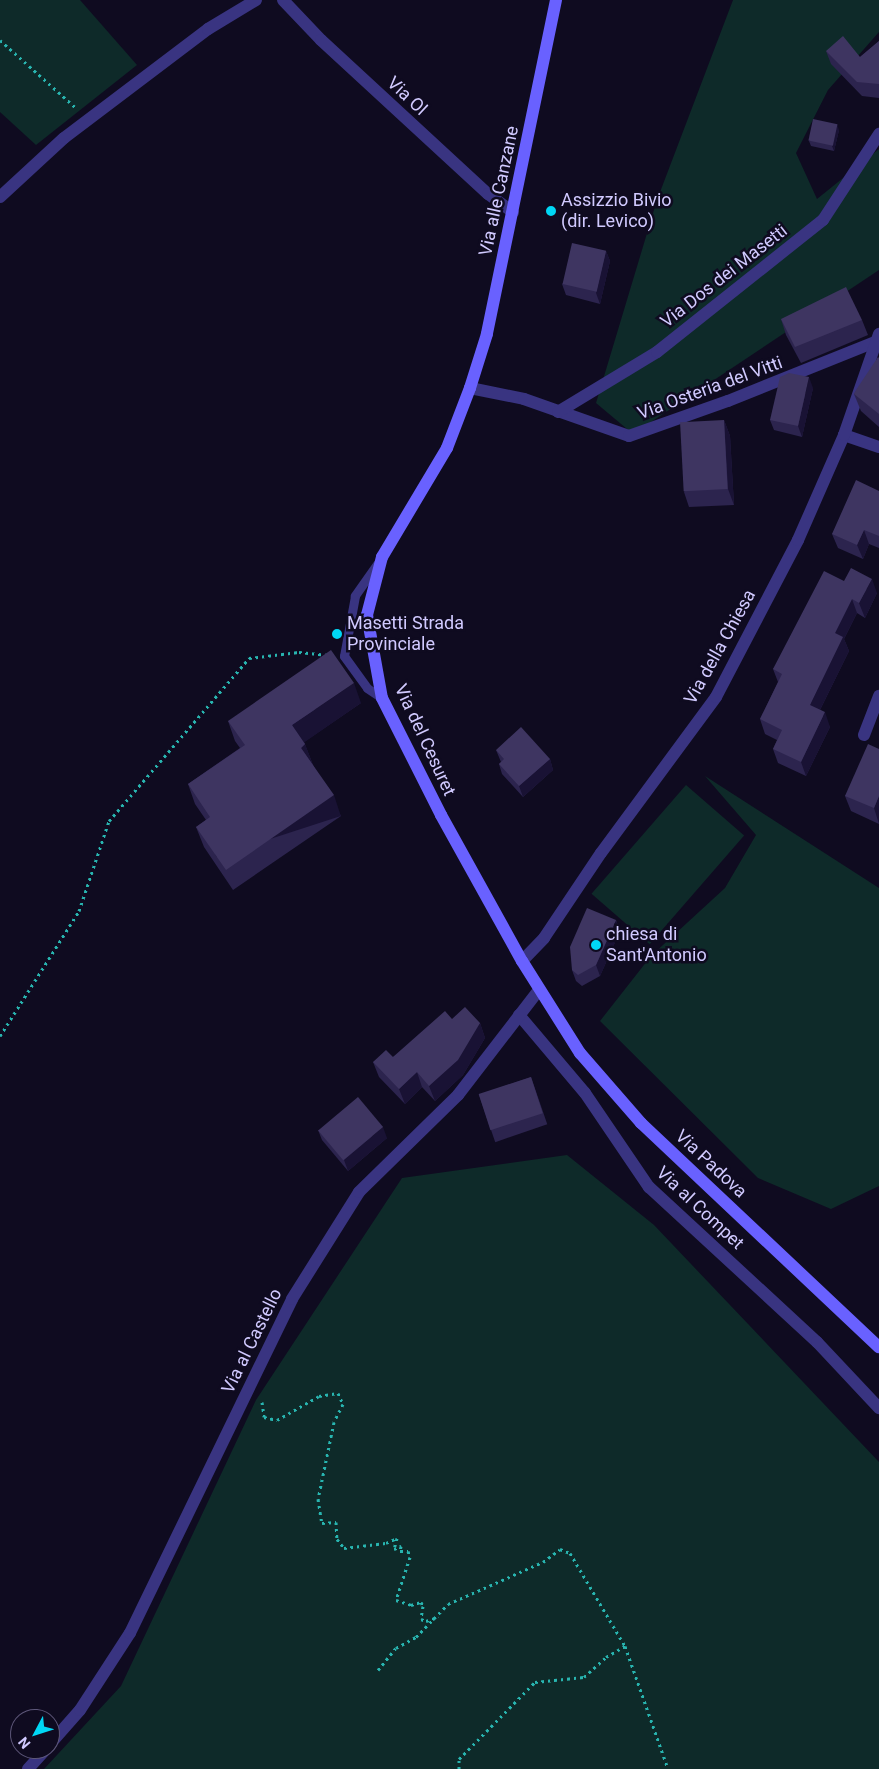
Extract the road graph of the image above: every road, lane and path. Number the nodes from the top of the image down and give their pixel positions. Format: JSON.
{"nodes":[{"id":1,"x":256,"y":0,"type":"edge"},
{"id":2,"x":283,"y":0,"type":"edge"},
{"id":3,"x":556,"y":0,"type":"edge"},
{"id":4,"x":0,"y":40,"type":"edge"},
{"id":5,"x":89,"y":120,"type":"junction"},
{"id":6,"x":879,"y":134,"type":"edge"},
{"id":7,"x":0,"y":197,"type":"edge"},
{"id":8,"x":512,"y":212,"type":"junction"},
{"id":9,"x":877,"y":339,"type":"edge"},
{"id":10,"x":470,"y":388,"type":"junction"},
{"id":11,"x":558,"y":412,"type":"junction"},
{"id":12,"x":844,"y":436,"type":"junction"},
{"id":13,"x":879,"y":447,"type":"edge"},
{"id":14,"x":382,"y":557,"type":"junction"},
{"id":15,"x":344,"y":656,"type":"junction"},
{"id":16,"x":879,"y":696,"type":"edge"},
{"id":17,"x":382,"y":698,"type":"junction"},
{"id":18,"x":864,"y":735,"type":"dead end"},
{"id":19,"x":522,"y":961,"type":"junction"},
{"id":20,"x":539,"y":990,"type":"junction"},
{"id":21,"x":519,"y":1015,"type":"junction"},
{"id":22,"x":0,"y":1036,"type":"edge"},
{"id":23,"x":879,"y":1347,"type":"edge"},
{"id":24,"x":259,"y":1398,"type":"dead end"},
{"id":25,"x":879,"y":1408,"type":"edge"},
{"id":26,"x":438,"y":1617,"type":"junction"},
{"id":27,"x":625,"y":1646,"type":"junction"},
{"id":28,"x":378,"y":1670,"type":"dead end"},
{"id":29,"x":60,"y":1733,"type":"edge"},
{"id":30,"x":37,"y":1759,"type":"edge"},
{"id":31,"x":28,"y":1769,"type":"edge"},
{"id":32,"x":459,"y":1769,"type":"edge"},
{"id":33,"x":668,"y":1769,"type":"edge"}],
"edges":[{"from":1,"to":5,"type":"street"},
{"from":2,"to":8,"type":"street","name":"Via Ol"},
{"from":3,"to":8,"type":"main road","name":"Via alle Canzane"},
{"from":4,"to":5,"type":"path"},
{"from":5,"to":7,"type":"street"},
{"from":6,"to":11,"type":"street","name":"Via Dos dei Masetti"},
{"from":8,"to":10,"type":"main road","name":"Via alle Canzane"},
{"from":9,"to":11,"type":"street","name":"Via Osteria del Vitti"},
{"from":9,"to":12,"type":"street","name":"Via della Chiesa"},
{"from":10,"to":11,"type":"street","name":"Via Osteria del Vitti"},
{"from":10,"to":14,"type":"main road","name":"Via del Cesuret"},
{"from":12,"to":13,"type":"street"},
{"from":12,"to":19,"type":"street","name":"Via della Chiesa"},
{"from":14,"to":15,"type":"lane"},
{"from":14,"to":17,"type":"main road","name":"Via del Cesuret"},
{"from":15,"to":17,"type":"lane"},
{"from":15,"to":22,"type":"path"},
{"from":16,"to":18,"type":"street"},
{"from":17,"to":19,"type":"main road","name":"Via del Cesuret"},
{"from":19,"to":20,"type":"main road","name":"Via del Cesuret"},
{"from":20,"to":21,"type":"street","name":"Via al Castello"},
{"from":20,"to":23,"type":"main road","name":"Via Padova"},
{"from":21,"to":25,"type":"street","name":"Via al Compet"},
{"from":21,"to":29,"type":"street","name":"Via al Castello"},
{"from":24,"to":26,"type":"path"},
{"from":26,"to":27,"type":"path"},
{"from":26,"to":28,"type":"path"},
{"from":27,"to":32,"type":"path"},
{"from":27,"to":33,"type":"path"},
{"from":30,"to":31,"type":"street"}]}
